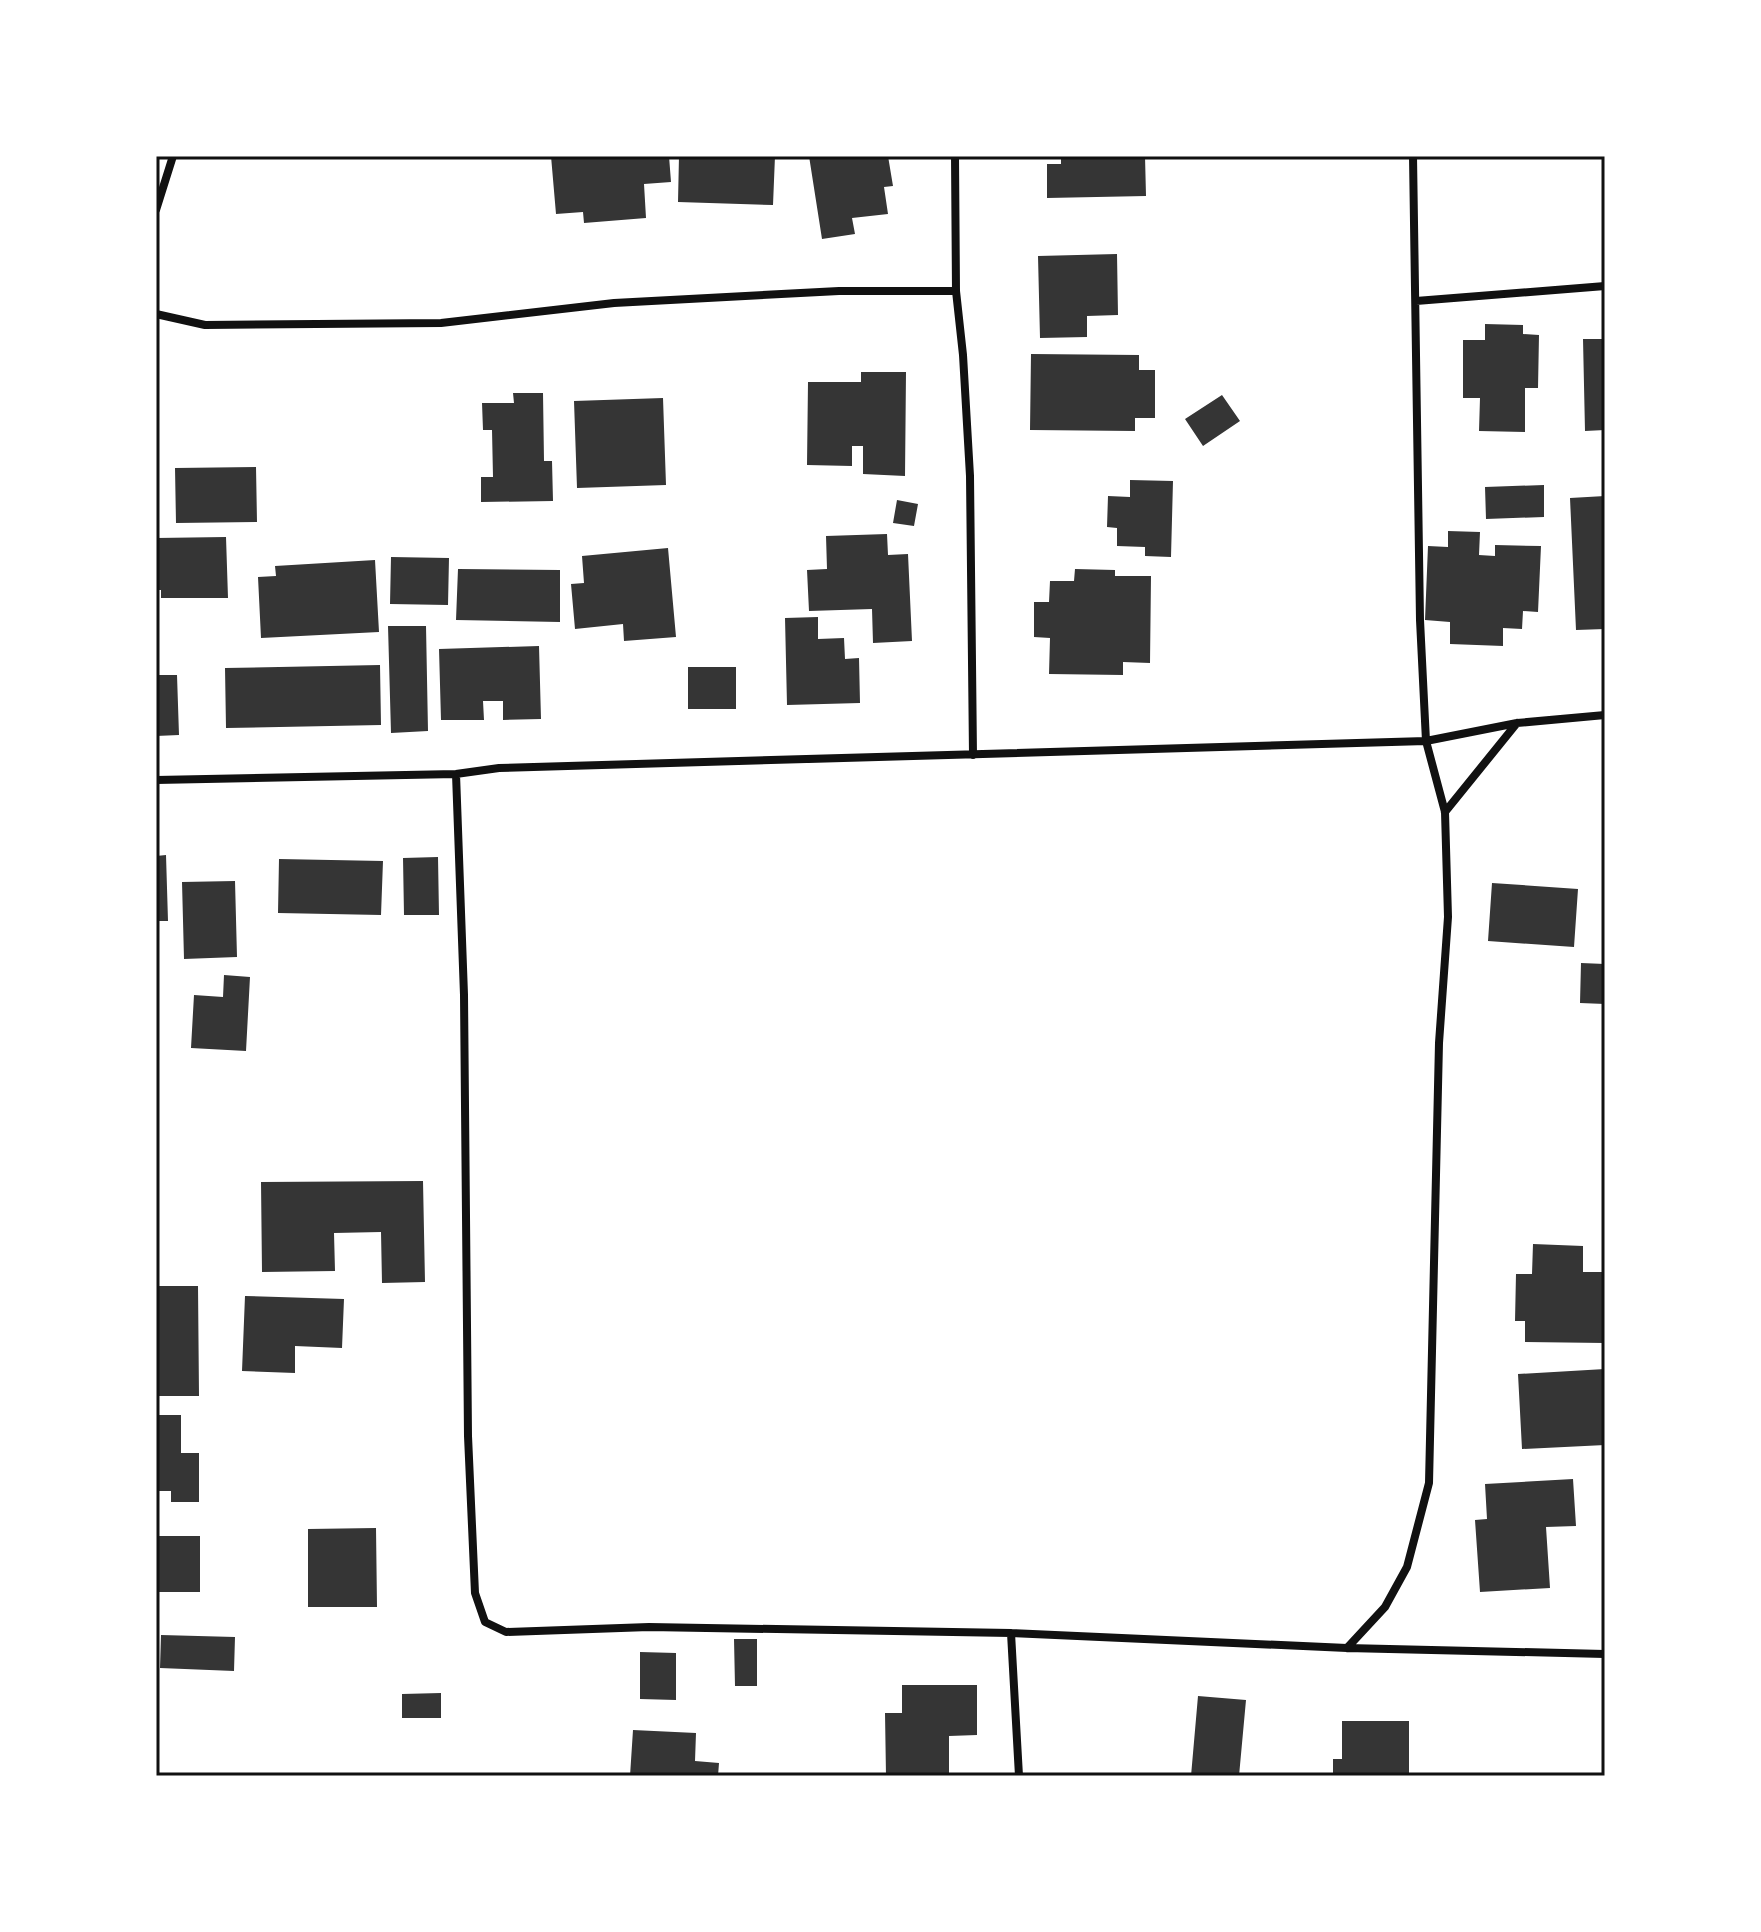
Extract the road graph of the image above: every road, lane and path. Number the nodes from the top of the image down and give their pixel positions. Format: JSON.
{"nodes":[{"id":1,"x":173,"y":156,"type":"edge"},
{"id":2,"x":955,"y":156,"type":"edge"},
{"id":3,"x":1413,"y":156,"type":"edge"},
{"id":4,"x":156,"y":210,"type":"edge"},
{"id":5,"x":1605,"y":286,"type":"edge"},
{"id":6,"x":956,"y":291,"type":"junction"},
{"id":7,"x":1416,"y":301,"type":"junction"},
{"id":8,"x":156,"y":314,"type":"edge"},
{"id":9,"x":1605,"y":715,"type":"edge"},
{"id":10,"x":1517,"y":723,"type":"junction"},
{"id":11,"x":1426,"y":741,"type":"junction"},
{"id":12,"x":973,"y":755,"type":"junction"},
{"id":13,"x":456,"y":774,"type":"junction"},
{"id":14,"x":156,"y":780,"type":"edge"},
{"id":15,"x":1445,"y":812,"type":"junction"},
{"id":16,"x":1011,"y":1633,"type":"junction"},
{"id":17,"x":1347,"y":1648,"type":"junction"},
{"id":18,"x":1605,"y":1654,"type":"edge"},
{"id":19,"x":1019,"y":1776,"type":"edge"}],
"edges":[{"from":1,"to":4,"type":"street"},
{"from":2,"to":6,"type":"street"},
{"from":3,"to":7,"type":"street"},
{"from":5,"to":7,"type":"street"},
{"from":6,"to":8,"type":"street"},
{"from":6,"to":12,"type":"street"},
{"from":7,"to":11,"type":"street"},
{"from":9,"to":10,"type":"street"},
{"from":10,"to":11,"type":"street"},
{"from":10,"to":15,"type":"street"},
{"from":11,"to":12,"type":"street"},
{"from":11,"to":15,"type":"street"},
{"from":12,"to":13,"type":"street"},
{"from":13,"to":14,"type":"street"},
{"from":13,"to":16,"type":"street"},
{"from":15,"to":17,"type":"street"},
{"from":16,"to":17,"type":"street"},
{"from":16,"to":19,"type":"street"},
{"from":17,"to":18,"type":"street"}]}
